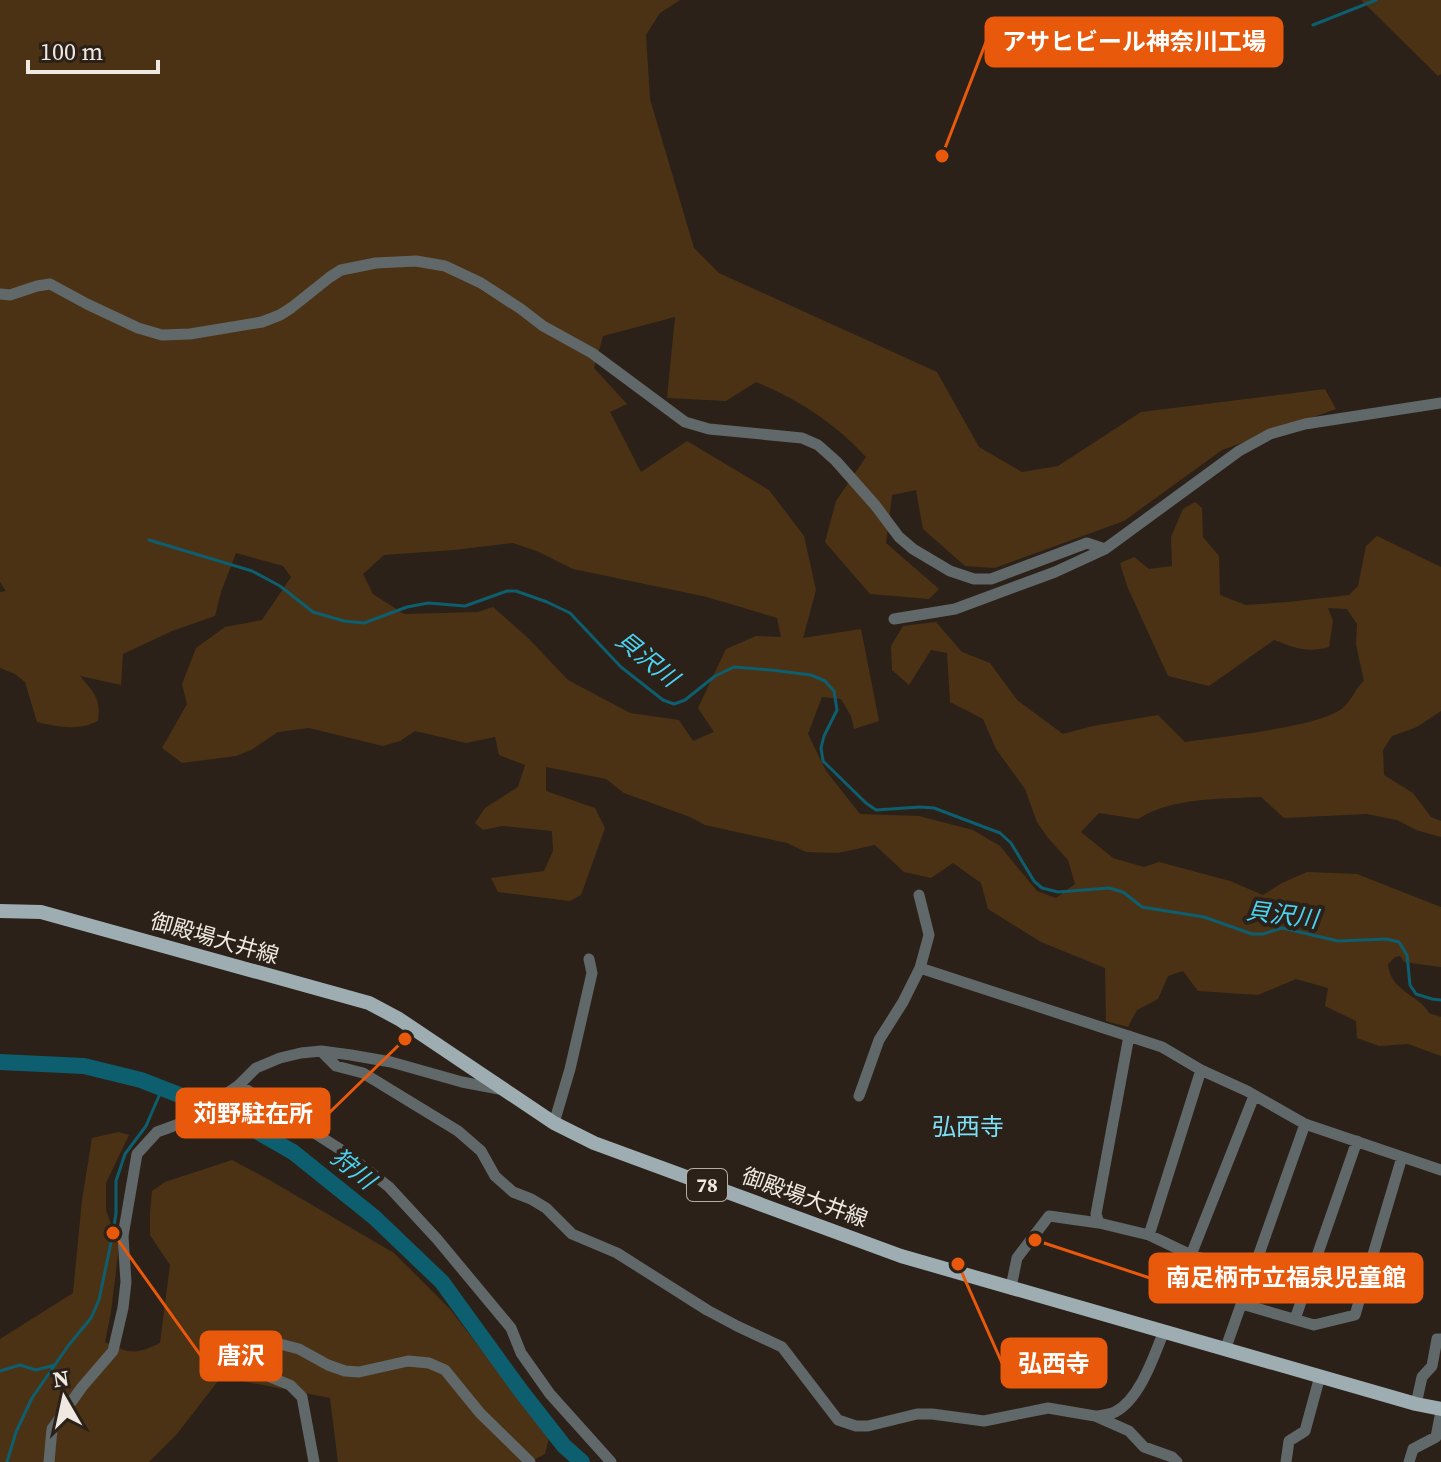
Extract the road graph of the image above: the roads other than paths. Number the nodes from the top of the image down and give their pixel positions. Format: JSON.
{"nodes":[{"id":1,"x":0,"y":294,"type":"edge"},
{"id":2,"x":1441,"y":403,"type":"edge"},
{"id":3,"x":1105,"y":549,"type":"junction"},
{"id":4,"x":894,"y":619,"type":"dead end"},
{"id":5,"x":919,"y":895,"type":"dead end"},
{"id":6,"x":0,"y":911,"type":"edge"},
{"id":7,"x":589,"y":959,"type":"dead end"},
{"id":8,"x":920,"y":968,"type":"junction"},
{"id":9,"x":1129,"y":1036,"type":"junction"},
{"id":10,"x":321,"y":1051,"type":"junction"},
{"id":11,"x":1201,"y":1070,"type":"junction"},
{"id":12,"x":236,"y":1087,"type":"junction"},
{"id":13,"x":502,"y":1089,"type":"junction"},
{"id":14,"x":859,"y":1096,"type":"dead end"},
{"id":15,"x":1254,"y":1096,"type":"junction"},
{"id":16,"x":554,"y":1123,"type":"junction"},
{"id":17,"x":1305,"y":1124,"type":"junction"},
{"id":18,"x":1357,"y":1141,"type":"junction"},
{"id":19,"x":1402,"y":1157,"type":"junction"},
{"id":20,"x":1441,"y":1170,"type":"edge"},
{"id":21,"x":1099,"y":1223,"type":"junction"},
{"id":22,"x":1149,"y":1235,"type":"junction"},
{"id":23,"x":1191,"y":1255,"type":"junction"},
{"id":24,"x":1252,"y":1274,"type":"junction"},
{"id":25,"x":1011,"y":1287,"type":"junction"},
{"id":26,"x":1242,"y":1304,"type":"junction"},
{"id":27,"x":1295,"y":1319,"type":"junction"},
{"id":28,"x":1164,"y":1331,"type":"junction"},
{"id":29,"x":1441,"y":1339,"type":"edge"},
{"id":30,"x":1225,"y":1350,"type":"junction"},
{"id":31,"x":1320,"y":1376,"type":"junction"},
{"id":32,"x":1416,"y":1404,"type":"junction"},
{"id":33,"x":1441,"y":1410,"type":"edge"},
{"id":34,"x":1095,"y":1416,"type":"junction"},
{"id":35,"x":49,"y":1462,"type":"edge"},
{"id":36,"x":314,"y":1462,"type":"edge"},
{"id":37,"x":530,"y":1462,"type":"edge"},
{"id":38,"x":611,"y":1462,"type":"edge"},
{"id":39,"x":1177,"y":1462,"type":"edge"},
{"id":40,"x":1286,"y":1462,"type":"edge"},
{"id":41,"x":1409,"y":1462,"type":"edge"}],
"edges":[{"from":1,"to":3,"type":"street"},
{"from":2,"to":3,"type":"street"},
{"from":3,"to":4,"type":"street"},
{"from":5,"to":8,"type":"street"},
{"from":6,"to":13,"type":"main road","name":"御殿場大井線","number":"78"},
{"from":7,"to":16,"type":"street"},
{"from":8,"to":9,"type":"street"},
{"from":8,"to":14,"type":"street"},
{"from":9,"to":11,"type":"street"},
{"from":9,"to":21,"type":"street"},
{"from":10,"to":12,"type":"street"},
{"from":10,"to":13,"type":"street"},
{"from":10,"to":34,"type":"street"},
{"from":11,"to":15,"type":"street"},
{"from":11,"to":22,"type":"street"},
{"from":12,"to":35,"type":"street"},
{"from":12,"to":38,"type":"street"},
{"from":13,"to":16,"type":"main road","name":"御殿場大井線","number":"78"},
{"from":15,"to":17,"type":"street"},
{"from":15,"to":23,"type":"street"},
{"from":16,"to":25,"type":"main road","name":"御殿場大井線","number":"78"},
{"from":17,"to":18,"type":"street"},
{"from":17,"to":24,"type":"street"},
{"from":18,"to":19,"type":"street"},
{"from":18,"to":27,"type":"street"},
{"from":19,"to":20,"type":"street"},
{"from":19,"to":27,"type":"street"},
{"from":21,"to":22,"type":"street"},
{"from":21,"to":25,"type":"street"},
{"from":22,"to":23,"type":"street"},
{"from":23,"to":24,"type":"street"},
{"from":24,"to":26,"type":"street"},
{"from":25,"to":28,"type":"main road","name":"御殿場大井線","number":"78"},
{"from":26,"to":27,"type":"street"},
{"from":26,"to":30,"type":"street"},
{"from":28,"to":30,"type":"main road","name":"御殿場大井線","number":"78"},
{"from":28,"to":34,"type":"street"},
{"from":29,"to":32,"type":"street"},
{"from":30,"to":31,"type":"main road","name":"御殿場大井線","number":"78"},
{"from":31,"to":32,"type":"main road","name":"御殿場大井線","number":"78"},
{"from":31,"to":40,"type":"street"},
{"from":32,"to":33,"type":"main road","name":"御殿場大井線","number":"78"},
{"from":33,"to":41,"type":"street"},
{"from":34,"to":39,"type":"street"},
{"from":36,"to":37,"type":"street"}]}
